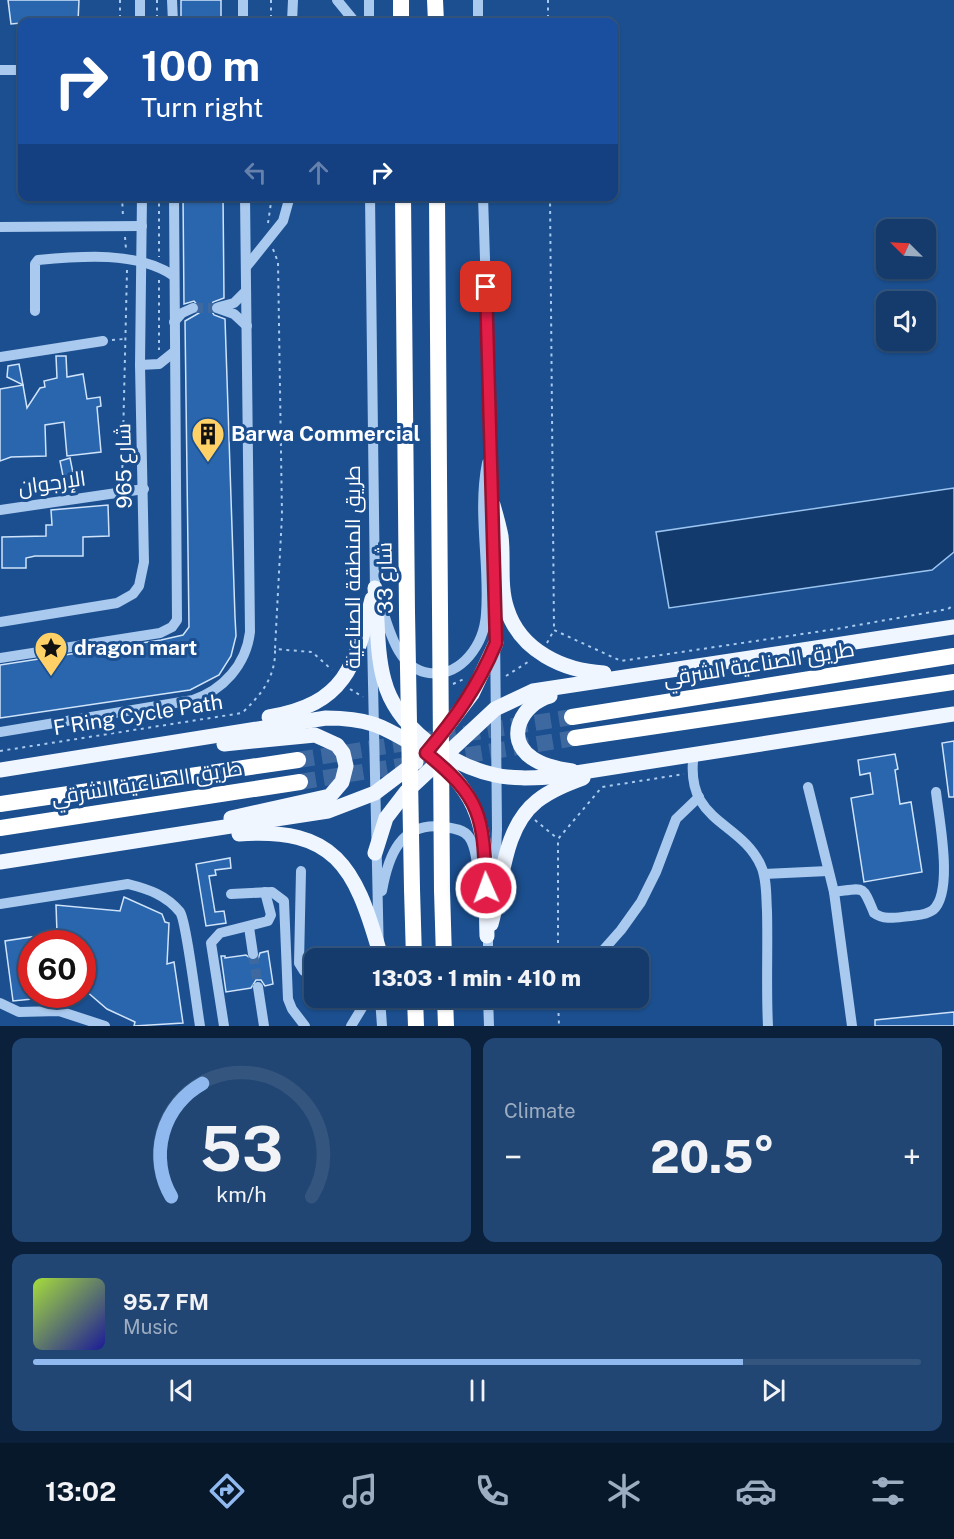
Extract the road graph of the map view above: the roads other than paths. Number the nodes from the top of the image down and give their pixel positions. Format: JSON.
{"nodes":[{"id":1,"x":140,"y":0,"type":"edge"},
{"id":2,"x":172,"y":0,"type":"edge"},
{"id":3,"x":243,"y":0,"type":"edge"},
{"id":4,"x":293,"y":0,"type":"edge"},
{"id":5,"x":337,"y":0,"type":"edge"},
{"id":6,"x":369,"y":0,"type":"edge"},
{"id":7,"x":401,"y":0,"type":"edge"},
{"id":8,"x":435,"y":0,"type":"edge"},
{"id":9,"x":478,"y":0,"type":"edge"},
{"id":10,"x":140,"y":18,"type":"edge"},
{"id":11,"x":172,"y":18,"type":"edge"},
{"id":12,"x":243,"y":18,"type":"edge"},
{"id":13,"x":292,"y":18,"type":"edge"},
{"id":14,"x":352,"y":18,"type":"edge"},
{"id":15,"x":369,"y":18,"type":"edge"},
{"id":16,"x":401,"y":18,"type":"edge"},
{"id":17,"x":436,"y":18,"type":"edge"},
{"id":18,"x":478,"y":18,"type":"edge"},
{"id":19,"x":0,"y":70,"type":"edge"},
{"id":20,"x":18,"y":70,"type":"edge"},
{"id":21,"x":142,"y":201,"type":"edge"},
{"id":22,"x":174,"y":201,"type":"edge"},
{"id":23,"x":245,"y":201,"type":"edge"},
{"id":24,"x":289,"y":201,"type":"edge"},
{"id":25,"x":370,"y":201,"type":"edge"},
{"id":26,"x":403,"y":201,"type":"edge"},
{"id":27,"x":437,"y":201,"type":"edge"},
{"id":28,"x":483,"y":201,"type":"edge"},
{"id":29,"x":142,"y":226,"type":"junction"},
{"id":30,"x":0,"y":227,"type":"edge"},
{"id":31,"x":142,"y":263,"type":"junction"},
{"id":32,"x":246,"y":268,"type":"junction"},
{"id":33,"x":174,"y":276,"type":"junction"},
{"id":34,"x":246,"y":291,"type":"junction"},
{"id":35,"x":174,"y":297,"type":"junction"},
{"id":36,"x":34,"y":311,"type":"dead end"},
{"id":37,"x":174,"y":322,"type":"junction"},
{"id":38,"x":247,"y":327,"type":"junction"},
{"id":39,"x":104,"y":342,"type":"road end"},
{"id":40,"x":174,"y":352,"type":"junction"},
{"id":41,"x":0,"y":357,"type":"edge"},
{"id":42,"x":141,"y":365,"type":"junction"},
{"id":43,"x":491,"y":446,"type":"junction"},
{"id":44,"x":144,"y":489,"type":"junction"},
{"id":45,"x":493,"y":505,"type":"junction"},
{"id":46,"x":0,"y":510,"type":"edge"},
{"id":47,"x":375,"y":588,"type":"junction"},
{"id":48,"x":0,"y":622,"type":"edge"},
{"id":49,"x":953,"y":627,"type":"edge"},
{"id":50,"x":848,"y":642,"type":"junction"},
{"id":51,"x":496,"y":643,"type":"junction"},
{"id":52,"x":954,"y":656,"type":"edge"},
{"id":53,"x":0,"y":658,"type":"edge"},
{"id":54,"x":631,"y":674,"type":"junction"},
{"id":55,"x":954,"y":682,"type":"edge"},
{"id":56,"x":495,"y":709,"type":"junction"},
{"id":57,"x":954,"y":714,"type":"edge"},
{"id":58,"x":572,"y":717,"type":"tunnel mouth"},
{"id":59,"x":372,"y":722,"type":"junction"},
{"id":60,"x":0,"y":732,"type":"edge"},
{"id":61,"x":575,"y":738,"type":"tunnel mouth"},
{"id":62,"x":156,"y":745,"type":"junction"},
{"id":63,"x":429,"y":749,"type":"junction"},
{"id":64,"x":694,"y":753,"type":"junction"},
{"id":65,"x":298,"y":759,"type":"tunnel mouth"},
{"id":66,"x":442,"y":759,"type":"junction"},
{"id":67,"x":0,"y":770,"type":"edge"},
{"id":68,"x":601,"y":770,"type":"junction"},
{"id":69,"x":580,"y":773,"type":"junction"},
{"id":70,"x":495,"y":775,"type":"junction"},
{"id":71,"x":300,"y":782,"type":"tunnel mouth"},
{"id":72,"x":808,"y":788,"type":"dead end"},
{"id":73,"x":936,"y":792,"type":"dead end"},
{"id":74,"x":375,"y":793,"type":"junction"},
{"id":75,"x":699,"y":797,"type":"junction"},
{"id":76,"x":0,"y":804,"type":"edge"},
{"id":77,"x":0,"y":828,"type":"edge"},
{"id":78,"x":164,"y":836,"type":"junction"},
{"id":79,"x":375,"y":853,"type":"junction"},
{"id":80,"x":0,"y":862,"type":"edge"},
{"id":81,"x":301,"y":871,"type":"dead end"},
{"id":82,"x":828,"y":871,"type":"junction"},
{"id":83,"x":764,"y":874,"type":"junction"},
{"id":84,"x":265,"y":891,"type":"junction"},
{"id":85,"x":834,"y":892,"type":"junction"},
{"id":86,"x":231,"y":894,"type":"dead end"},
{"id":87,"x":0,"y":904,"type":"edge"},
{"id":88,"x":378,"y":911,"type":"junction"},
{"id":89,"x":249,"y":927,"type":"junction"},
{"id":90,"x":487,"y":936,"type":"junction"},
{"id":91,"x":377,"y":948,"type":"edge"},
{"id":92,"x":379,"y":948,"type":"edge"},
{"id":93,"x":414,"y":948,"type":"edge"},
{"id":94,"x":444,"y":948,"type":"edge"},
{"id":95,"x":488,"y":948,"type":"edge"},
{"id":96,"x":605,"y":948,"type":"edge"},
{"id":97,"x":253,"y":954,"type":"tunnel mouth"},
{"id":98,"x":304,"y":971,"type":"edge"},
{"id":99,"x":258,"y":987,"type":"tunnel mouth"},
{"id":100,"x":0,"y":1003,"type":"edge"},
{"id":101,"x":362,"y":1008,"type":"edge"},
{"id":102,"x":381,"y":1008,"type":"edge"},
{"id":103,"x":415,"y":1008,"type":"edge"},
{"id":104,"x":445,"y":1008,"type":"edge"},
{"id":105,"x":488,"y":1008,"type":"edge"},
{"id":106,"x":105,"y":1026,"type":"edge"},
{"id":107,"x":200,"y":1026,"type":"edge"},
{"id":108,"x":224,"y":1026,"type":"edge"},
{"id":109,"x":264,"y":1026,"type":"edge"},
{"id":110,"x":306,"y":1026,"type":"edge"},
{"id":111,"x":351,"y":1026,"type":"edge"},
{"id":112,"x":382,"y":1026,"type":"edge"},
{"id":113,"x":416,"y":1026,"type":"edge"},
{"id":114,"x":446,"y":1026,"type":"edge"},
{"id":115,"x":489,"y":1026,"type":"edge"},
{"id":116,"x":768,"y":1026,"type":"edge"},
{"id":117,"x":852,"y":1026,"type":"edge"}],
"edges":[{"from":1,"to":10,"type":"street"},
{"from":2,"to":11,"type":"street"},
{"from":3,"to":12,"type":"street"},
{"from":4,"to":13,"type":"street"},
{"from":5,"to":14,"type":"street"},
{"from":6,"to":15,"type":"street"},
{"from":7,"to":16,"type":"highway"},
{"from":8,"to":17,"type":"highway"},
{"from":9,"to":18,"type":"street"},
{"from":19,"to":20,"type":"street"},
{"from":21,"to":29,"type":"street","name":"شارع 965"},
{"from":22,"to":33,"type":"street"},
{"from":23,"to":32,"type":"street"},
{"from":24,"to":32,"type":"street"},
{"from":25,"to":47,"type":"street","name":"طريق المنطقة الصناعية"},
{"from":26,"to":93,"type":"highway","name":"شارع 33","bridge":true},
{"from":27,"to":94,"type":"highway","bridge":true},
{"from":28,"to":43,"type":"street"},
{"from":29,"to":30,"type":"street"},
{"from":29,"to":31,"type":"street","name":"شارع 965"},
{"from":31,"to":33,"type":"street"},
{"from":31,"to":36,"type":"street"},
{"from":31,"to":42,"type":"street","name":"شارع 965"},
{"from":32,"to":34,"type":"street"},
{"from":33,"to":35,"type":"street"},
{"from":34,"to":38,"type":"street"},
{"from":34,"to":38,"type":"street"},
{"from":35,"to":37,"type":"street"},
{"from":35,"to":37,"type":"street"},
{"from":37,"to":40,"type":"street"},
{"from":38,"to":60,"type":"street"},
{"from":39,"to":41,"type":"street"},
{"from":40,"to":42,"type":"street"},
{"from":40,"to":53,"type":"street"},
{"from":42,"to":44,"type":"street","name":"شارع 965"},
{"from":43,"to":45,"type":"street"},
{"from":43,"to":47,"type":"street"},
{"from":44,"to":46,"type":"street","name":"الإرجوان"},
{"from":44,"to":48,"type":"street","name":"شارع 965"},
{"from":45,"to":51,"type":"street"},
{"from":45,"to":54,"type":"main road"},
{"from":47,"to":59,"type":"street","name":"طريق المنطقة الصناعية"},
{"from":47,"to":62,"type":"main road"},
{"from":47,"to":63,"type":"main road"},
{"from":49,"to":50,"type":"main road","name":"طريق الصناعية الشرقي"},
{"from":50,"to":54,"type":"main road","name":"طريق الصناعية الشرقي"},
{"from":50,"to":69,"type":"main road"},
{"from":51,"to":56,"type":"street"},
{"from":51,"to":63,"type":"main road"},
{"from":52,"to":58,"type":"highway","name":"طريق الصناعية الشرقي"},
{"from":54,"to":56,"type":"main road"},
{"from":55,"to":61,"type":"highway"},
{"from":56,"to":66,"type":"main road"},
{"from":56,"to":70,"type":"street"},
{"from":57,"to":64,"type":"main road"},
{"from":59,"to":62,"type":"main road"},
{"from":59,"to":63,"type":"main road"},
{"from":59,"to":74,"type":"street"},
{"from":62,"to":67,"type":"main road","name":"طريق الصناعية الشرقي"},
{"from":62,"to":78,"type":"main road"},
{"from":63,"to":66,"type":"main road"},
{"from":63,"to":74,"type":"main road"},
{"from":64,"to":68,"type":"main road"},
{"from":64,"to":75,"type":"street"},
{"from":65,"to":76,"type":"highway","name":"طريق الصناعية الشرقي"},
{"from":66,"to":70,"type":"main road"},
{"from":66,"to":79,"type":"main road"},
{"from":66,"to":90,"type":"main road"},
{"from":68,"to":69,"type":"main road"},
{"from":68,"to":90,"type":"main road"},
{"from":69,"to":70,"type":"main road"},
{"from":70,"to":90,"type":"street"},
{"from":71,"to":77,"type":"highway","name":"طريق الصناعية الشرقي"},
{"from":72,"to":82,"type":"street"},
{"from":73,"to":85,"type":"street"},
{"from":74,"to":78,"type":"main road"},
{"from":74,"to":79,"type":"street"},
{"from":75,"to":83,"type":"street"},
{"from":75,"to":96,"type":"street"},
{"from":78,"to":80,"type":"main road"},
{"from":78,"to":91,"type":"main road"},
{"from":79,"to":88,"type":"street"},
{"from":81,"to":98,"type":"street"},
{"from":82,"to":83,"type":"street"},
{"from":82,"to":85,"type":"street"},
{"from":83,"to":116,"type":"street"},
{"from":84,"to":86,"type":"street"},
{"from":84,"to":89,"type":"street"},
{"from":84,"to":110,"type":"street"},
{"from":85,"to":117,"type":"street"},
{"from":87,"to":107,"type":"street"},
{"from":88,"to":90,"type":"street"},
{"from":88,"to":92,"type":"street"},
{"from":89,"to":97,"type":"street"},
{"from":89,"to":108,"type":"street"},
{"from":90,"to":95,"type":"street"},
{"from":99,"to":109,"type":"street"},
{"from":100,"to":106,"type":"street"},
{"from":101,"to":111,"type":"street"},
{"from":102,"to":112,"type":"street"},
{"from":103,"to":113,"type":"highway"},
{"from":104,"to":114,"type":"highway"},
{"from":105,"to":115,"type":"street"}]}
